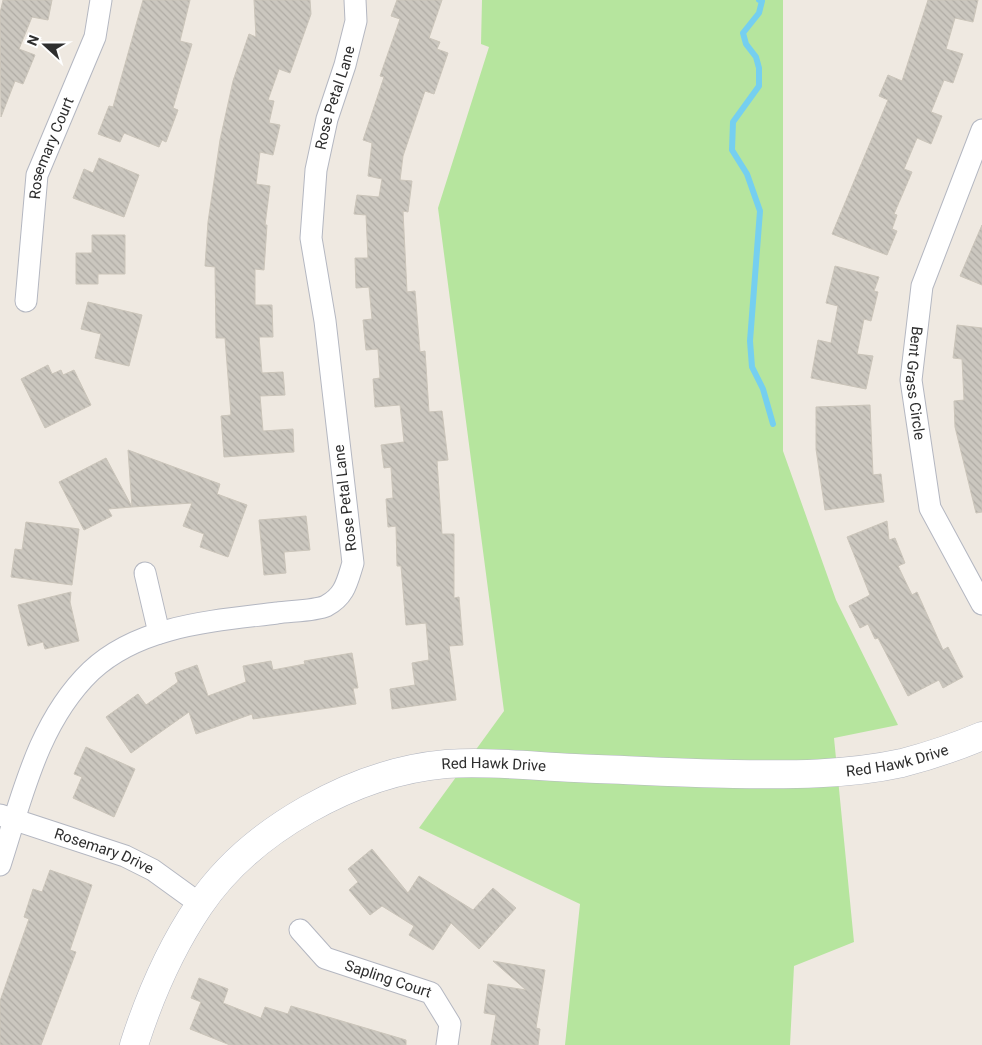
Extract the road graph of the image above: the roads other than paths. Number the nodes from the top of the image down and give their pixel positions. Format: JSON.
{"nodes":[{"id":1,"x":101,"y":0,"type":"edge"},
{"id":2,"x":355,"y":0,"type":"edge"},
{"id":3,"x":982,"y":130,"type":"edge"},
{"id":4,"x":977,"y":156,"type":"edge"},
{"id":5,"x":26,"y":301,"type":"dead end"},
{"id":6,"x":145,"y":573,"type":"dead end"},
{"id":7,"x":982,"y":604,"type":"edge"},
{"id":8,"x":159,"y":633,"type":"junction"},
{"id":9,"x":982,"y":736,"type":"edge"},
{"id":10,"x":7,"y":817,"type":"edge"},
{"id":11,"x":0,"y":865,"type":"edge"},
{"id":12,"x":200,"y":904,"type":"junction"},
{"id":13,"x":300,"y":930,"type":"dead end"},
{"id":14,"x":134,"y":1045,"type":"edge"},
{"id":15,"x":447,"y":1045,"type":"edge"}],
"edges":[{"from":1,"to":5,"type":"street","name":"Rosemary Court"},
{"from":2,"to":8,"type":"street","name":"Rose Petal Lane"},
{"from":3,"to":4,"type":"street","name":"Bent Grass Circle"},
{"from":4,"to":7,"type":"street","name":"Bent Grass Circle"},
{"from":6,"to":8,"type":"street"},
{"from":8,"to":10,"type":"street","name":"Rose Petal Lane"},
{"from":9,"to":12,"type":"street","name":"Red Hawk Drive"},
{"from":10,"to":11,"type":"street","name":"Rose Petal Lane"},
{"from":10,"to":12,"type":"street","name":"Rosemary Drive"},
{"from":12,"to":14,"type":"street","name":"Red Hawk Drive"},
{"from":13,"to":15,"type":"street","name":"Sapling Court"}]}
